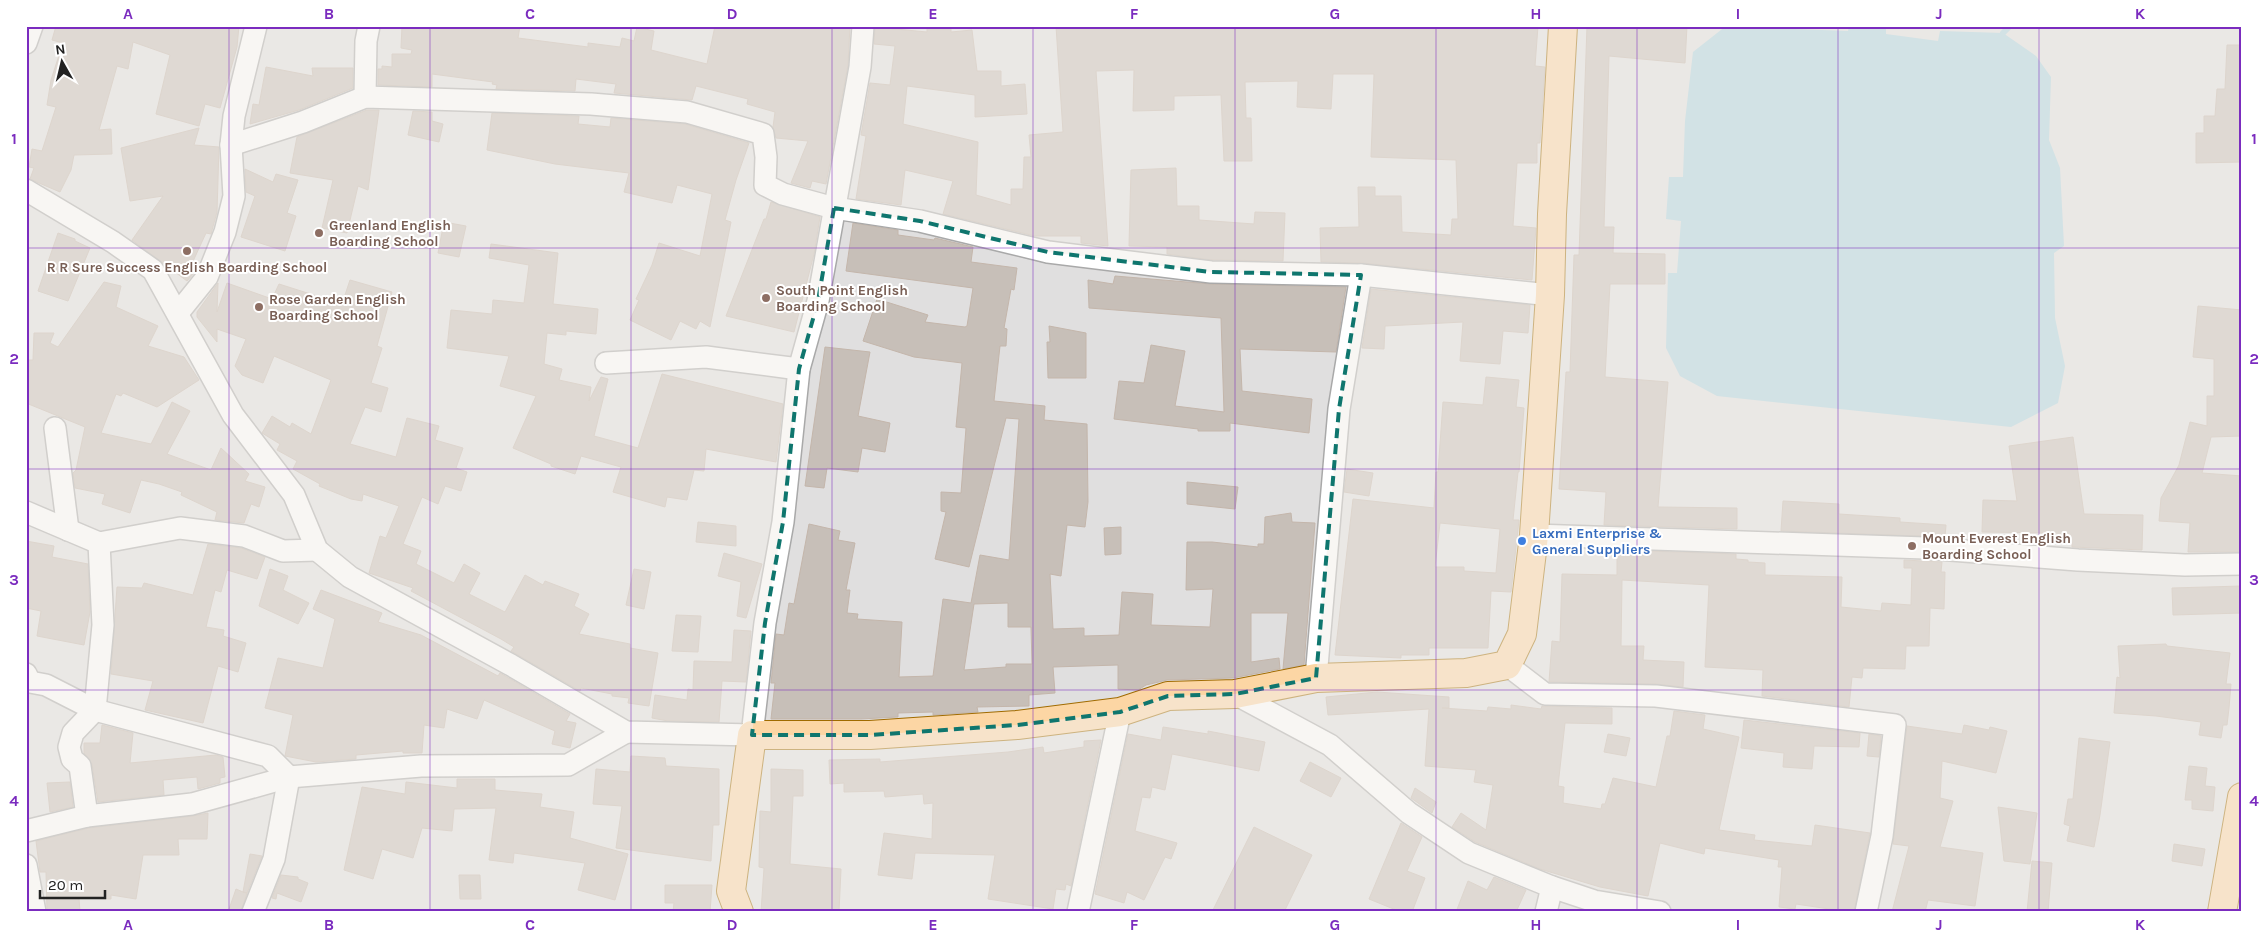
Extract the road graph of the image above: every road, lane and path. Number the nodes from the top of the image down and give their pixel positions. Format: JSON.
{"nodes":[{"id":1,"x":32,"y":26,"type":"edge"},
{"id":2,"x":256,"y":26,"type":"edge"},
{"id":3,"x":369,"y":26,"type":"edge"},
{"id":4,"x":864,"y":26,"type":"edge"},
{"id":5,"x":1563,"y":26,"type":"edge"},
{"id":6,"x":26,"y":43,"type":"edge"},
{"id":7,"x":365,"y":97,"type":"junction"},
{"id":8,"x":231,"y":146,"type":"junction"},
{"id":9,"x":26,"y":190,"type":"edge"},
{"id":10,"x":834,"y":208,"type":"junction"},
{"id":11,"x":1361,"y":275,"type":"junction"},
{"id":12,"x":1550,"y":295,"type":"junction"},
{"id":13,"x":178,"y":313,"type":"junction"},
{"id":14,"x":606,"y":363,"type":"dead end"},
{"id":15,"x":799,"y":369,"type":"junction"},
{"id":16,"x":55,"y":428,"type":"dead end"},
{"id":17,"x":26,"y":512,"type":"edge"},
{"id":18,"x":68,"y":530,"type":"junction"},
{"id":19,"x":1534,"y":536,"type":"junction"},
{"id":20,"x":99,"y":543,"type":"junction"},
{"id":21,"x":317,"y":550,"type":"junction"},
{"id":22,"x":2242,"y":564,"type":"edge"},
{"id":23,"x":1507,"y":665,"type":"junction"},
{"id":24,"x":1316,"y":678,"type":"junction"},
{"id":25,"x":28,"y":680,"type":"edge"},
{"id":26,"x":1235,"y":694,"type":"junction"},
{"id":27,"x":95,"y":710,"type":"junction"},
{"id":28,"x":1120,"y":712,"type":"junction"},
{"id":29,"x":626,"y":732,"type":"junction"},
{"id":30,"x":752,"y":735,"type":"junction"},
{"id":31,"x":289,"y":777,"type":"junction"},
{"id":32,"x":2242,"y":797,"type":"edge"},
{"id":33,"x":86,"y":816,"type":"junction"},
{"id":34,"x":26,"y":831,"type":"edge"},
{"id":35,"x":26,"y":865,"type":"edge"},
{"id":36,"x":1552,"y":887,"type":"junction"},
{"id":37,"x":35,"y":912,"type":"edge"},
{"id":38,"x":253,"y":912,"type":"edge"},
{"id":39,"x":739,"y":912,"type":"edge"},
{"id":40,"x":1078,"y":912,"type":"edge"},
{"id":41,"x":1546,"y":912,"type":"edge"},
{"id":42,"x":1660,"y":912,"type":"edge"},
{"id":43,"x":1866,"y":912,"type":"edge"},
{"id":44,"x":2222,"y":912,"type":"edge"}],
"edges":[{"from":1,"to":6,"type":"street"},
{"from":2,"to":8,"type":"street"},
{"from":3,"to":7,"type":"street"},
{"from":4,"to":10,"type":"street"},
{"from":5,"to":12,"type":"main road"},
{"from":7,"to":8,"type":"street"},
{"from":7,"to":10,"type":"street"},
{"from":8,"to":13,"type":"street"},
{"from":9,"to":13,"type":"street"},
{"from":10,"to":11,"type":"street"},
{"from":10,"to":15,"type":"street"},
{"from":11,"to":12,"type":"street"},
{"from":11,"to":24,"type":"street"},
{"from":12,"to":19,"type":"main road"},
{"from":13,"to":21,"type":"street"},
{"from":14,"to":15,"type":"street"},
{"from":15,"to":30,"type":"street"},
{"from":16,"to":18,"type":"street"},
{"from":17,"to":18,"type":"street"},
{"from":18,"to":20,"type":"street"},
{"from":19,"to":22,"type":"street"},
{"from":19,"to":23,"type":"main road"},
{"from":20,"to":21,"type":"street"},
{"from":20,"to":27,"type":"street"},
{"from":21,"to":29,"type":"street"},
{"from":23,"to":24,"type":"main road"},
{"from":23,"to":43,"type":"street"},
{"from":24,"to":26,"type":"main road"},
{"from":25,"to":27,"type":"street"},
{"from":26,"to":28,"type":"main road"},
{"from":26,"to":36,"type":"street"},
{"from":27,"to":31,"type":"street"},
{"from":27,"to":33,"type":"street"},
{"from":28,"to":30,"type":"main road"},
{"from":28,"to":40,"type":"street"},
{"from":29,"to":30,"type":"street"},
{"from":29,"to":31,"type":"street"},
{"from":30,"to":39,"type":"main road"},
{"from":31,"to":33,"type":"street"},
{"from":31,"to":38,"type":"street"},
{"from":32,"to":44,"type":"main road"},
{"from":33,"to":34,"type":"street"},
{"from":35,"to":37,"type":"street"},
{"from":36,"to":41,"type":"street"},
{"from":36,"to":42,"type":"street"}]}
